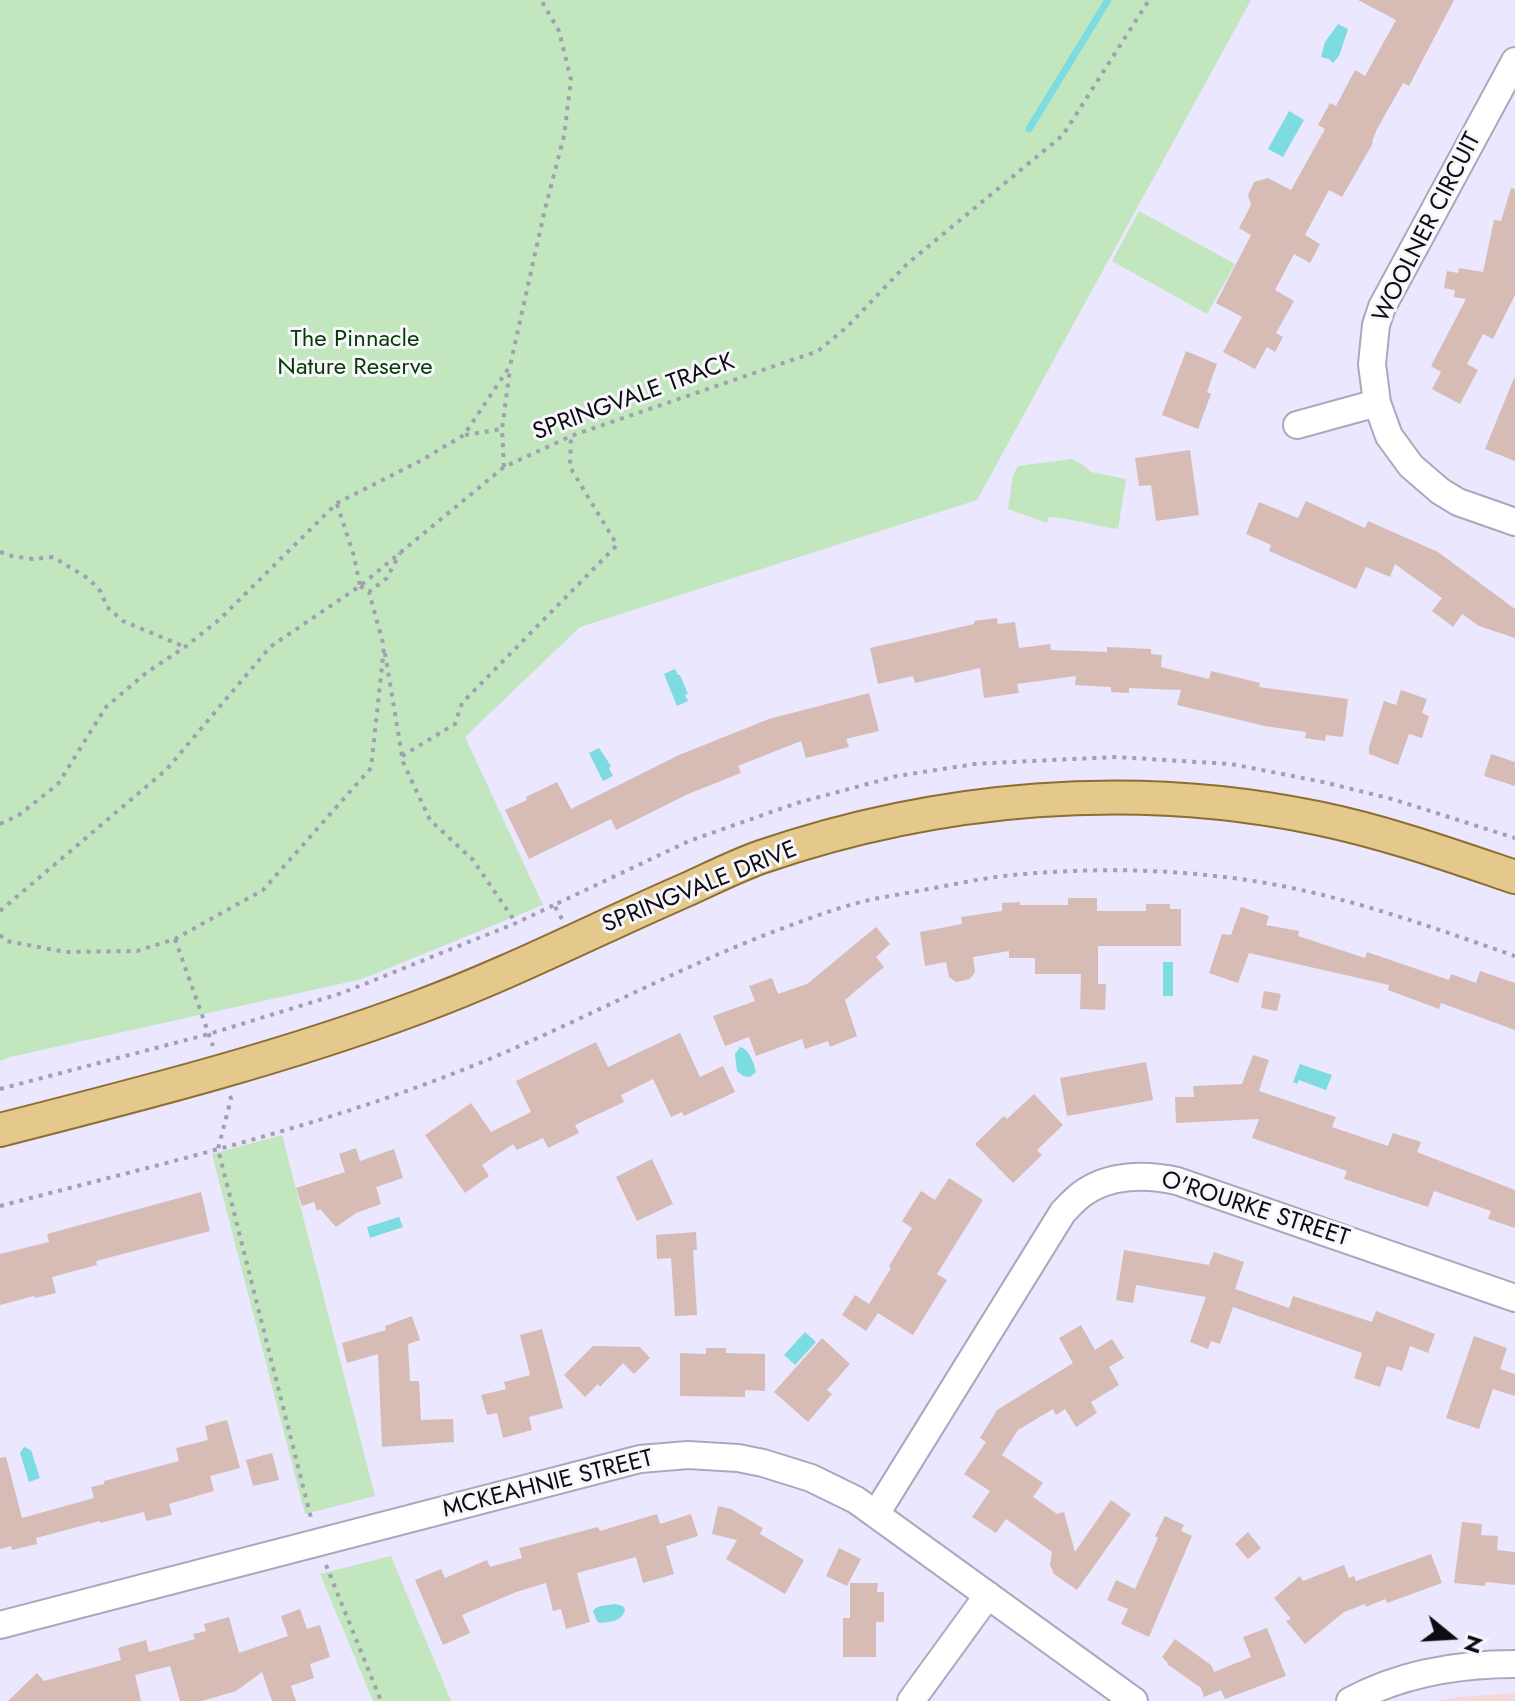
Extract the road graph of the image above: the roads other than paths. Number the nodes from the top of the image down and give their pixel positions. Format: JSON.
{"nodes":[{"id":1,"x":1515,"y":61,"type":"edge"},
{"id":2,"x":1377,"y":403,"type":"junction"},
{"id":3,"x":1297,"y":425,"type":"dead end"},
{"id":4,"x":1515,"y":522,"type":"edge"},
{"id":5,"x":1515,"y":877,"type":"edge"},
{"id":6,"x":0,"y":1130,"type":"edge"},
{"id":7,"x":1515,"y":1298,"type":"edge"},
{"id":8,"x":876,"y":1514,"type":"junction"},
{"id":9,"x":988,"y":1595,"type":"junction"},
{"id":10,"x":0,"y":1625,"type":"edge"},
{"id":11,"x":1515,"y":1664,"type":"edge"},
{"id":12,"x":911,"y":1701,"type":"edge"},
{"id":13,"x":1134,"y":1701,"type":"edge"},
{"id":14,"x":1350,"y":1701,"type":"edge"}],
"edges":[{"from":1,"to":2,"type":"street","name":"WOOLNER CIRCUIT"},
{"from":2,"to":3,"type":"street"},
{"from":2,"to":4,"type":"street","name":"WOOLNER CIRCUIT"},
{"from":5,"to":6,"type":"main road","name":"SPRINGVALE DRIVE"},
{"from":7,"to":8,"type":"street","name":"O'ROURKE STREET"},
{"from":8,"to":9,"type":"street","name":"MCKEAHNIE STREET"},
{"from":8,"to":10,"type":"street","name":"MCKEAHNIE STREET"},
{"from":9,"to":12,"type":"street"},
{"from":9,"to":13,"type":"street","name":"MCKEAHNIE STREET"},
{"from":11,"to":14,"type":"street"}]}
